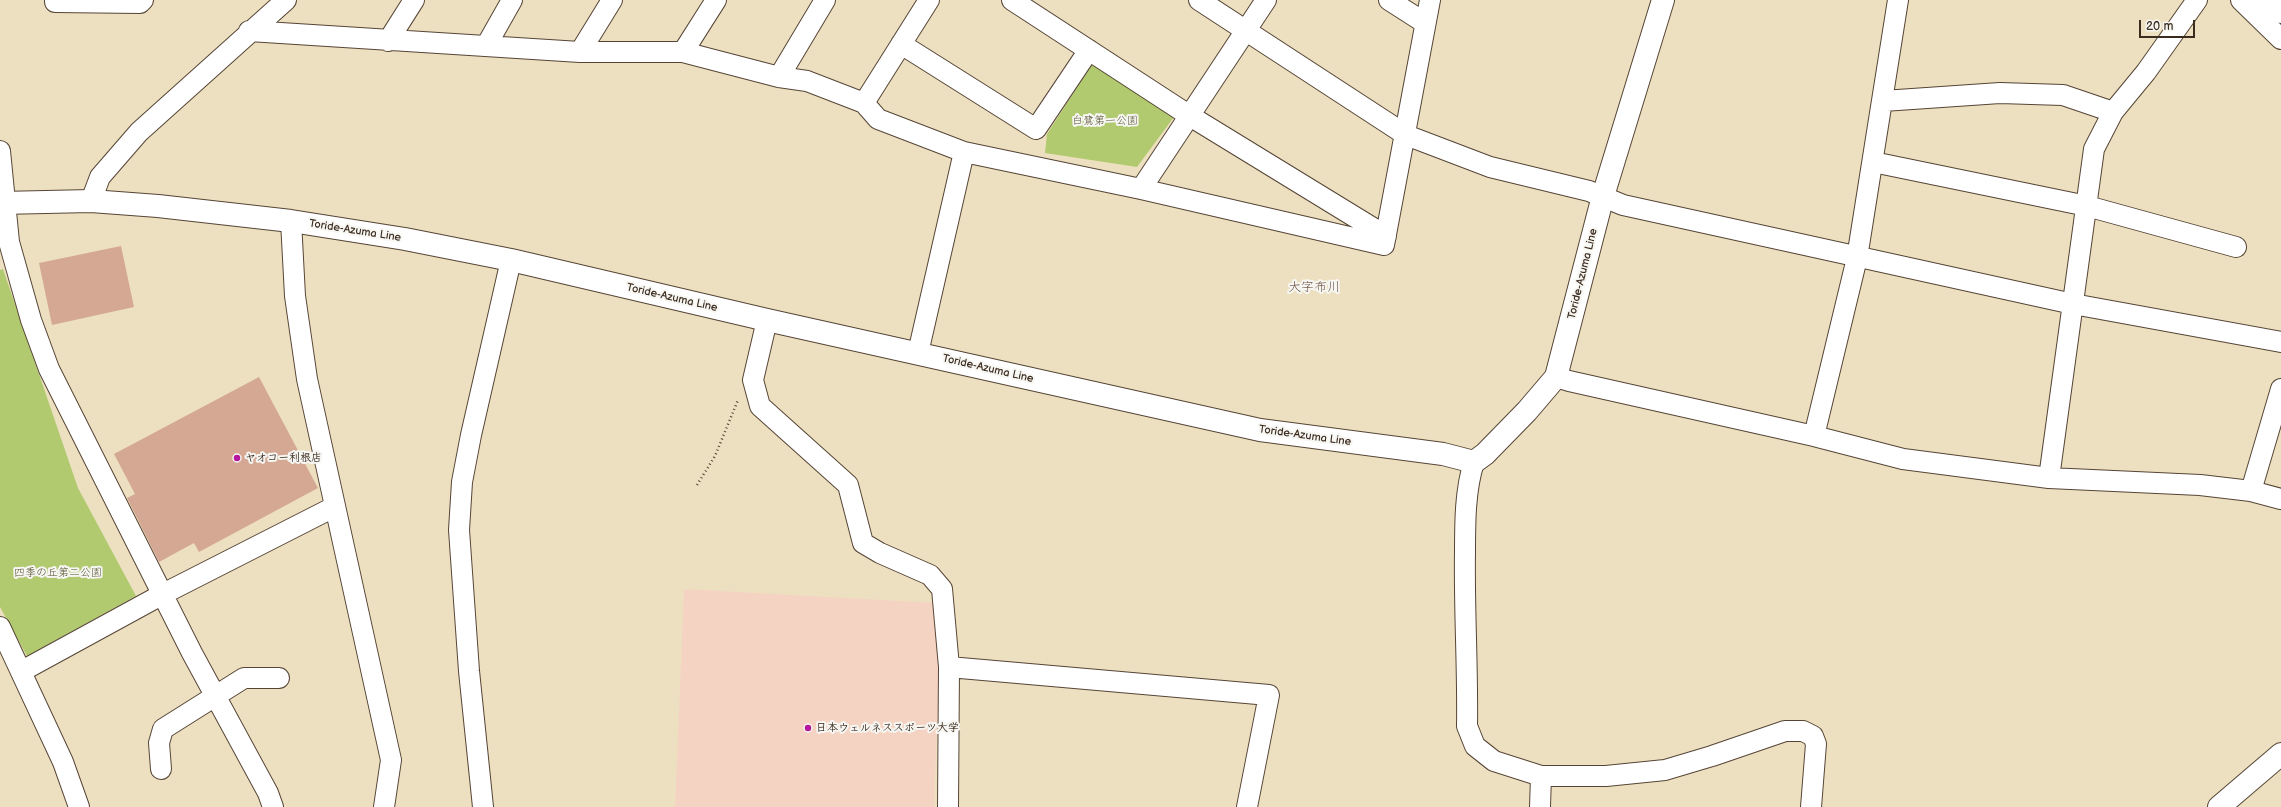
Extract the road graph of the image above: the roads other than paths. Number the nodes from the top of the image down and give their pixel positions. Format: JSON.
{"nodes":[{"id":1,"x":55,"y":0,"type":"edge"},
{"id":2,"x":143,"y":0,"type":"edge"},
{"id":3,"x":286,"y":0,"type":"edge"},
{"id":4,"x":414,"y":0,"type":"edge"},
{"id":5,"x":512,"y":0,"type":"edge"},
{"id":6,"x":612,"y":0,"type":"edge"},
{"id":7,"x":716,"y":0,"type":"edge"},
{"id":8,"x":826,"y":0,"type":"edge"},
{"id":9,"x":929,"y":0,"type":"edge"},
{"id":10,"x":1012,"y":0,"type":"edge"},
{"id":11,"x":1199,"y":0,"type":"edge"},
{"id":12,"x":1266,"y":0,"type":"edge"},
{"id":13,"x":1389,"y":0,"type":"edge"},
{"id":14,"x":1430,"y":0,"type":"edge"},
{"id":15,"x":1663,"y":0,"type":"edge"},
{"id":16,"x":1898,"y":0,"type":"edge"},
{"id":17,"x":2197,"y":0,"type":"edge"},
{"id":18,"x":2241,"y":0,"type":"edge"},
{"id":19,"x":2265,"y":0,"type":"edge"},
{"id":20,"x":2281,"y":12,"type":"edge"},
{"id":21,"x":1425,"y":23,"type":"junction"},
{"id":22,"x":1246,"y":30,"type":"junction"},
{"id":23,"x":249,"y":31,"type":"junction"},
{"id":24,"x":2281,"y":39,"type":"edge"},
{"id":25,"x":388,"y":41,"type":"junction"},
{"id":26,"x":901,"y":44,"type":"junction"},
{"id":27,"x":486,"y":46,"type":"junction"},
{"id":28,"x":1089,"y":50,"type":"junction"},
{"id":29,"x":580,"y":52,"type":"junction"},
{"id":30,"x":684,"y":52,"type":"junction"},
{"id":31,"x":779,"y":77,"type":"junction"},
{"id":32,"x":1883,"y":101,"type":"junction"},
{"id":33,"x":864,"y":103,"type":"junction"},
{"id":34,"x":2113,"y":112,"type":"junction"},
{"id":35,"x":1190,"y":116,"type":"junction"},
{"id":36,"x":1406,"y":135,"type":"junction"},
{"id":37,"x":0,"y":151,"type":"edge"},
{"id":38,"x":964,"y":152,"type":"junction"},
{"id":39,"x":1873,"y":162,"type":"junction"},
{"id":40,"x":1142,"y":189,"type":"junction"},
{"id":41,"x":1602,"y":196,"type":"junction"},
{"id":42,"x":91,"y":201,"type":"junction"},
{"id":43,"x":2,"y":203,"type":"edge"},
{"id":44,"x":2086,"y":206,"type":"junction"},
{"id":45,"x":291,"y":221,"type":"junction"},
{"id":46,"x":1386,"y":236,"type":"junction"},
{"id":47,"x":2236,"y":247,"type":"dead end"},
{"id":48,"x":1857,"y":258,"type":"junction"},
{"id":49,"x":511,"y":260,"type":"junction"},
{"id":50,"x":2073,"y":304,"type":"junction"},
{"id":51,"x":767,"y":320,"type":"junction"},
{"id":52,"x":2281,"y":342,"type":"edge"},
{"id":53,"x":918,"y":353,"type":"junction"},
{"id":54,"x":1556,"y":376,"type":"junction"},
{"id":55,"x":2281,"y":389,"type":"edge"},
{"id":56,"x":1814,"y":436,"type":"junction"},
{"id":57,"x":1474,"y":462,"type":"junction"},
{"id":58,"x":2049,"y":478,"type":"junction"},
{"id":59,"x":2251,"y":492,"type":"junction"},
{"id":60,"x":2281,"y":499,"type":"edge"},
{"id":61,"x":334,"y":507,"type":"junction"},
{"id":62,"x":163,"y":594,"type":"junction"},
{"id":63,"x":0,"y":627,"type":"edge"},
{"id":64,"x":949,"y":667,"type":"junction"},
{"id":65,"x":22,"y":671,"type":"junction"},
{"id":66,"x":279,"y":678,"type":"dead end"},
{"id":67,"x":215,"y":695,"type":"junction"},
{"id":68,"x":2281,"y":754,"type":"edge"},
{"id":69,"x":161,"y":769,"type":"dead end"},
{"id":70,"x":1541,"y":776,"type":"junction"},
{"id":71,"x":2225,"y":805,"type":"edge"},
{"id":72,"x":79,"y":807,"type":"edge"},
{"id":73,"x":273,"y":807,"type":"edge"},
{"id":74,"x":384,"y":807,"type":"edge"},
{"id":75,"x":483,"y":807,"type":"edge"},
{"id":76,"x":948,"y":807,"type":"edge"},
{"id":77,"x":1247,"y":807,"type":"edge"},
{"id":78,"x":1540,"y":807,"type":"edge"},
{"id":79,"x":1811,"y":807,"type":"edge"}],
"edges":[{"from":1,"to":2,"type":"street"},
{"from":3,"to":23,"type":"street"},
{"from":4,"to":25,"type":"street"},
{"from":5,"to":27,"type":"street"},
{"from":6,"to":29,"type":"street"},
{"from":7,"to":30,"type":"street"},
{"from":8,"to":31,"type":"street"},
{"from":9,"to":26,"type":"street"},
{"from":10,"to":28,"type":"street"},
{"from":11,"to":22,"type":"street"},
{"from":12,"to":22,"type":"street"},
{"from":13,"to":21,"type":"street"},
{"from":14,"to":21,"type":"street"},
{"from":15,"to":41,"type":"main road","name":"Toride-Azuma Line"},
{"from":16,"to":32,"type":"street"},
{"from":17,"to":34,"type":"street"},
{"from":18,"to":24,"type":"street"},
{"from":19,"to":20,"type":"main road"},
{"from":21,"to":36,"type":"street"},
{"from":22,"to":35,"type":"street"},
{"from":22,"to":36,"type":"street"},
{"from":23,"to":25,"type":"street"},
{"from":23,"to":42,"type":"street"},
{"from":25,"to":27,"type":"street"},
{"from":26,"to":28,"type":"street"},
{"from":26,"to":33,"type":"street"},
{"from":27,"to":29,"type":"street"},
{"from":28,"to":35,"type":"street"},
{"from":29,"to":30,"type":"street"},
{"from":30,"to":31,"type":"street"},
{"from":31,"to":33,"type":"street"},
{"from":32,"to":34,"type":"street"},
{"from":32,"to":39,"type":"street"},
{"from":33,"to":38,"type":"street"},
{"from":34,"to":44,"type":"street"},
{"from":35,"to":40,"type":"street"},
{"from":35,"to":46,"type":"street"},
{"from":36,"to":41,"type":"street"},
{"from":36,"to":46,"type":"street"},
{"from":37,"to":43,"type":"street"},
{"from":38,"to":40,"type":"street"},
{"from":38,"to":53,"type":"street"},
{"from":39,"to":44,"type":"street"},
{"from":39,"to":48,"type":"street"},
{"from":40,"to":46,"type":"street"},
{"from":41,"to":48,"type":"street"},
{"from":41,"to":54,"type":"main road","name":"Toride-Azuma Line"},
{"from":42,"to":43,"type":"main road","name":"Toride-Azuma Line"},
{"from":42,"to":45,"type":"main road","name":"Toride-Azuma Line"},
{"from":43,"to":62,"type":"street"},
{"from":44,"to":47,"type":"street"},
{"from":44,"to":50,"type":"street"},
{"from":45,"to":49,"type":"main road","name":"Toride-Azuma Line"},
{"from":45,"to":61,"type":"street"},
{"from":48,"to":50,"type":"street"},
{"from":48,"to":56,"type":"street"},
{"from":49,"to":51,"type":"main road","name":"Toride-Azuma Line"},
{"from":49,"to":75,"type":"street"},
{"from":50,"to":52,"type":"street"},
{"from":50,"to":58,"type":"street"},
{"from":51,"to":53,"type":"main road","name":"Toride-Azuma Line"},
{"from":51,"to":64,"type":"street"},
{"from":53,"to":57,"type":"main road","name":"Toride-Azuma Line"},
{"from":54,"to":56,"type":"street"},
{"from":54,"to":57,"type":"main road","name":"Toride-Azuma Line"},
{"from":55,"to":59,"type":"street"},
{"from":56,"to":58,"type":"street"},
{"from":57,"to":70,"type":"street"},
{"from":58,"to":59,"type":"street"},
{"from":59,"to":60,"type":"street"},
{"from":61,"to":62,"type":"street"},
{"from":61,"to":74,"type":"street"},
{"from":62,"to":65,"type":"street"},
{"from":62,"to":67,"type":"street"},
{"from":63,"to":65,"type":"street"},
{"from":64,"to":76,"type":"street"},
{"from":64,"to":77,"type":"street"},
{"from":65,"to":72,"type":"street"},
{"from":66,"to":67,"type":"street"},
{"from":67,"to":69,"type":"street"},
{"from":67,"to":73,"type":"street"},
{"from":68,"to":71,"type":"main road"},
{"from":70,"to":78,"type":"street"},
{"from":70,"to":79,"type":"street"}]}
